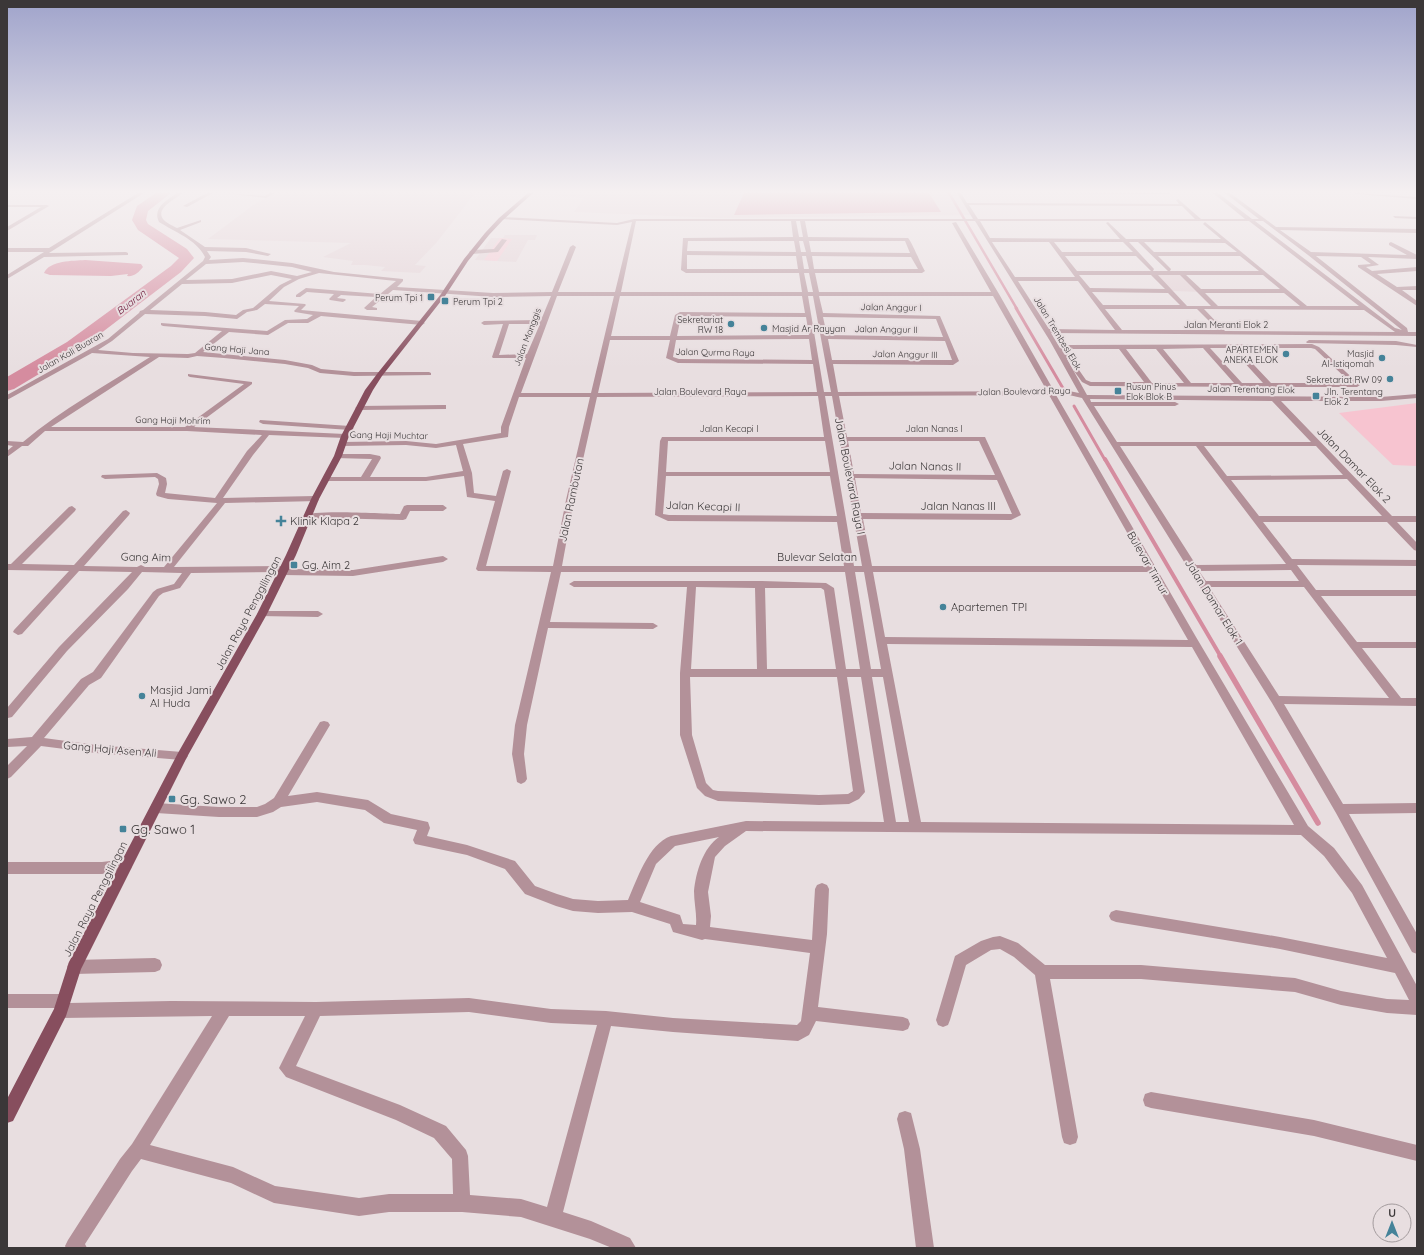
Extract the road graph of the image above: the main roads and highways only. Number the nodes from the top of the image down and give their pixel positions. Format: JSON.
{"nodes":[{"id":1,"x":472,"y":252,"type":"edge"},
{"id":2,"x":7,"y":1115,"type":"edge"}],
"edges":[{"from":1,"to":2,"type":"main road","name":"Jalan Raya Penggilingan"}]}
